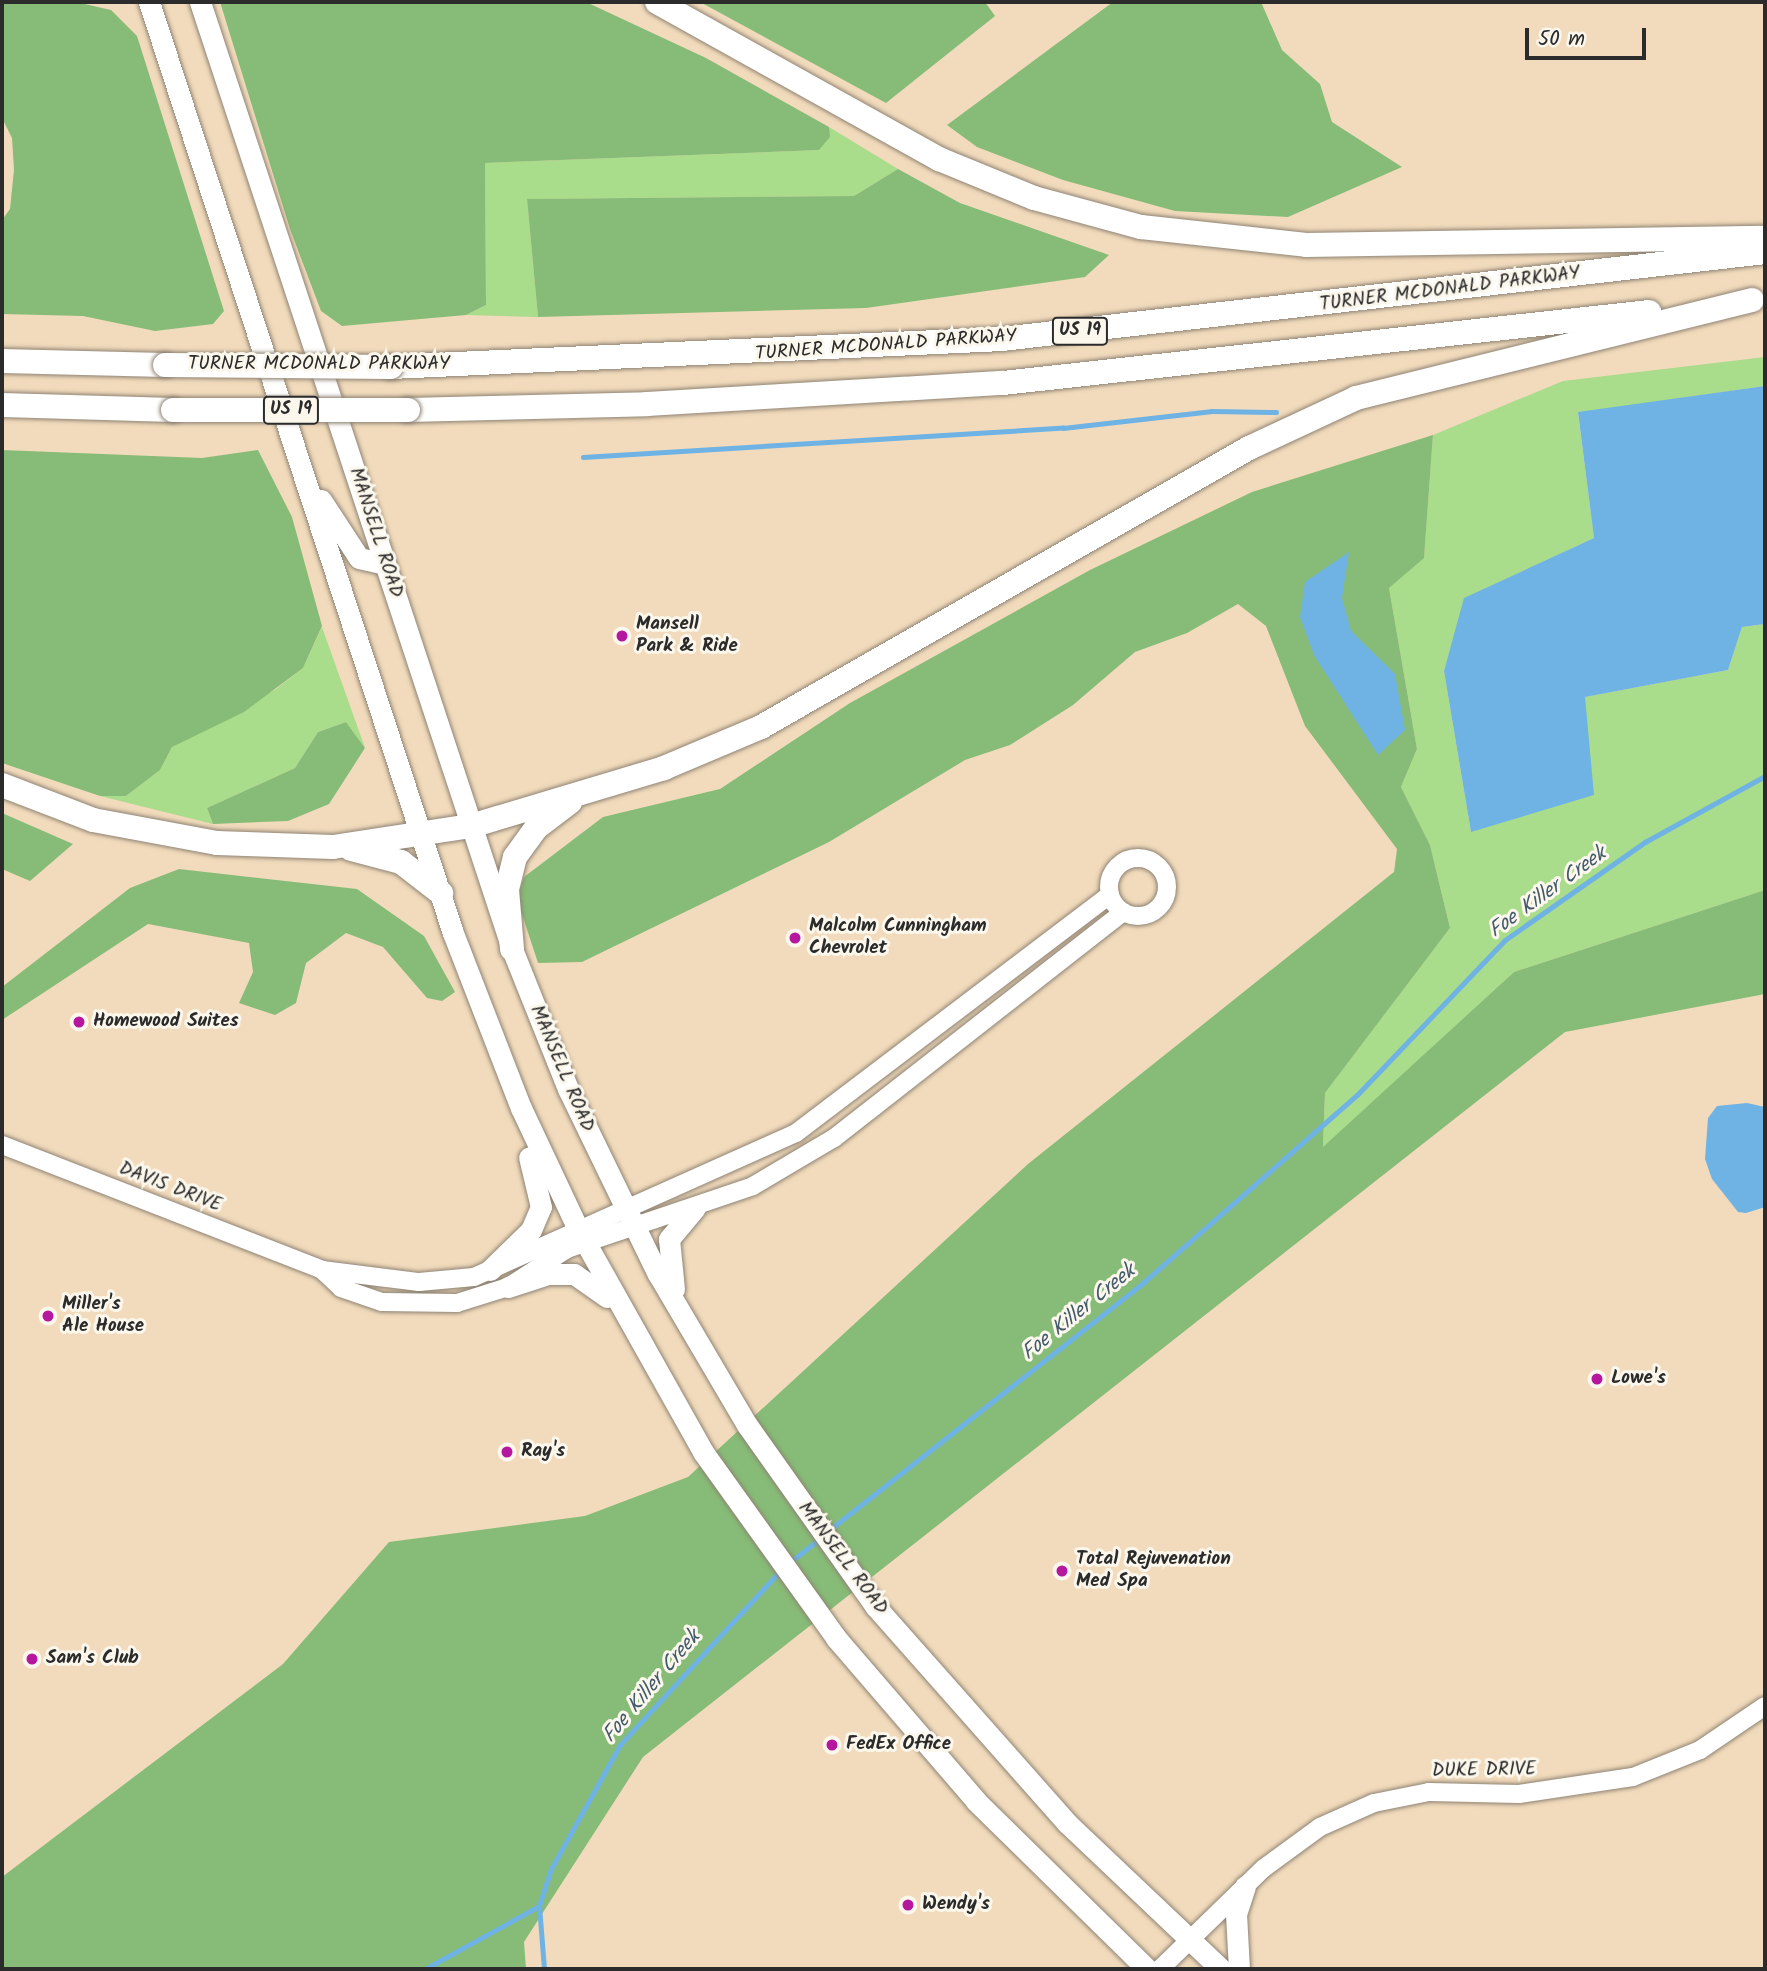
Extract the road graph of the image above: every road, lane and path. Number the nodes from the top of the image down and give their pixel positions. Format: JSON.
{"nodes":[{"id":1,"x":149,"y":2,"type":"edge"},
{"id":2,"x":200,"y":2,"type":"edge"},
{"id":3,"x":657,"y":2,"type":"edge"},
{"id":4,"x":1765,"y":238,"type":"edge"},
{"id":5,"x":1765,"y":252,"type":"edge"},
{"id":6,"x":1759,"y":299,"type":"edge"},
{"id":7,"x":2,"y":361,"type":"edge"},
{"id":8,"x":2,"y":405,"type":"edge"},
{"id":9,"x":300,"y":465,"type":"junction"},
{"id":10,"x":385,"y":564,"type":"junction"},
{"id":11,"x":2,"y":785,"type":"edge"},
{"id":12,"x":585,"y":792,"type":"junction"},
{"id":13,"x":471,"y":826,"type":"junction"},
{"id":14,"x":422,"y":835,"type":"junction"},
{"id":15,"x":333,"y":846,"type":"junction"},
{"id":16,"x":440,"y":893,"type":"junction"},
{"id":17,"x":1110,"y":895,"type":"junction"},
{"id":18,"x":1123,"y":912,"type":"junction"},
{"id":19,"x":512,"y":949,"type":"junction"},
{"id":20,"x":505,"y":1069,"type":"junction"},
{"id":21,"x":2,"y":1145,"type":"edge"},
{"id":22,"x":695,"y":1208,"type":"junction"},
{"id":23,"x":630,"y":1219,"type":"junction"},
{"id":24,"x":582,"y":1236,"type":"junction"},
{"id":25,"x":322,"y":1270,"type":"junction"},
{"id":26,"x":490,"y":1270,"type":"junction"},
{"id":27,"x":419,"y":1282,"type":"junction"},
{"id":28,"x":508,"y":1287,"type":"junction"},
{"id":29,"x":421,"y":1306,"type":"junction"},
{"id":30,"x":685,"y":1324,"type":"junction"},
{"id":31,"x":641,"y":1347,"type":"junction"},
{"id":32,"x":1765,"y":1706,"type":"edge"},
{"id":33,"x":1245,"y":1886,"type":"junction"},
{"id":34,"x":1189,"y":1939,"type":"junction"},
{"id":35,"x":1147,"y":1969,"type":"edge"},
{"id":36,"x":1160,"y":1969,"type":"edge"},
{"id":37,"x":1221,"y":1969,"type":"edge"},
{"id":38,"x":1239,"y":1969,"type":"edge"}],
"edges":[{"from":1,"to":9,"type":"main road"},
{"from":2,"to":10,"type":"main road","name":"MANSELL ROAD"},
{"from":3,"to":4,"type":"highway"},
{"from":5,"to":7,"type":"highway","name":"TURNER MCDONALD PARKWAY","number":"US 19","bridge":true},
{"from":6,"to":8,"type":"highway","number":"US 19","bridge":true},
{"from":6,"to":12,"type":"highway"},
{"from":9,"to":10,"type":"main road"},
{"from":9,"to":14,"type":"main road"},
{"from":10,"to":13,"type":"main road","name":"MANSELL ROAD"},
{"from":11,"to":15,"type":"highway"},
{"from":12,"to":13,"type":"highway"},
{"from":12,"to":19,"type":"highway"},
{"from":13,"to":14,"type":"highway"},
{"from":13,"to":19,"type":"main road","name":"MANSELL ROAD"},
{"from":14,"to":15,"type":"highway"},
{"from":14,"to":16,"type":"main road"},
{"from":15,"to":16,"type":"highway"},
{"from":16,"to":20,"type":"main road"},
{"from":17,"to":18,"type":"street"},
{"from":17,"to":18,"type":"street"},
{"from":17,"to":23,"type":"street"},
{"from":18,"to":22,"type":"street"},
{"from":19,"to":23,"type":"main road","name":"MANSELL ROAD"},
{"from":20,"to":24,"type":"main road"},
{"from":20,"to":26,"type":"main road"},
{"from":21,"to":25,"type":"street","name":"DAVIS DRIVE"},
{"from":22,"to":23,"type":"street"},
{"from":22,"to":30,"type":"main road"},
{"from":23,"to":24,"type":"street"},
{"from":23,"to":30,"type":"main road","name":"MANSELL ROAD"},
{"from":24,"to":26,"type":"street","name":"DAVIS DRIVE"},
{"from":24,"to":28,"type":"street","name":"DAVIS DRIVE"},
{"from":24,"to":31,"type":"main road"},
{"from":25,"to":27,"type":"street","name":"DAVIS DRIVE"},
{"from":25,"to":29,"type":"street","name":"DAVIS DRIVE"},
{"from":26,"to":27,"type":"street","name":"DAVIS DRIVE"},
{"from":27,"to":29,"type":"street"},
{"from":28,"to":29,"type":"street","name":"DAVIS DRIVE"},
{"from":28,"to":31,"type":"main road"},
{"from":30,"to":34,"type":"main road","name":"MANSELL ROAD"},
{"from":31,"to":35,"type":"main road"},
{"from":32,"to":33,"type":"street","name":"DUKE DRIVE"},
{"from":33,"to":34,"type":"street","name":"DUKE DRIVE"},
{"from":33,"to":38,"type":"main road"},
{"from":34,"to":36,"type":"street","name":"DUKE DRIVE"},
{"from":34,"to":37,"type":"main road","name":"MANSELL ROAD"}]}
